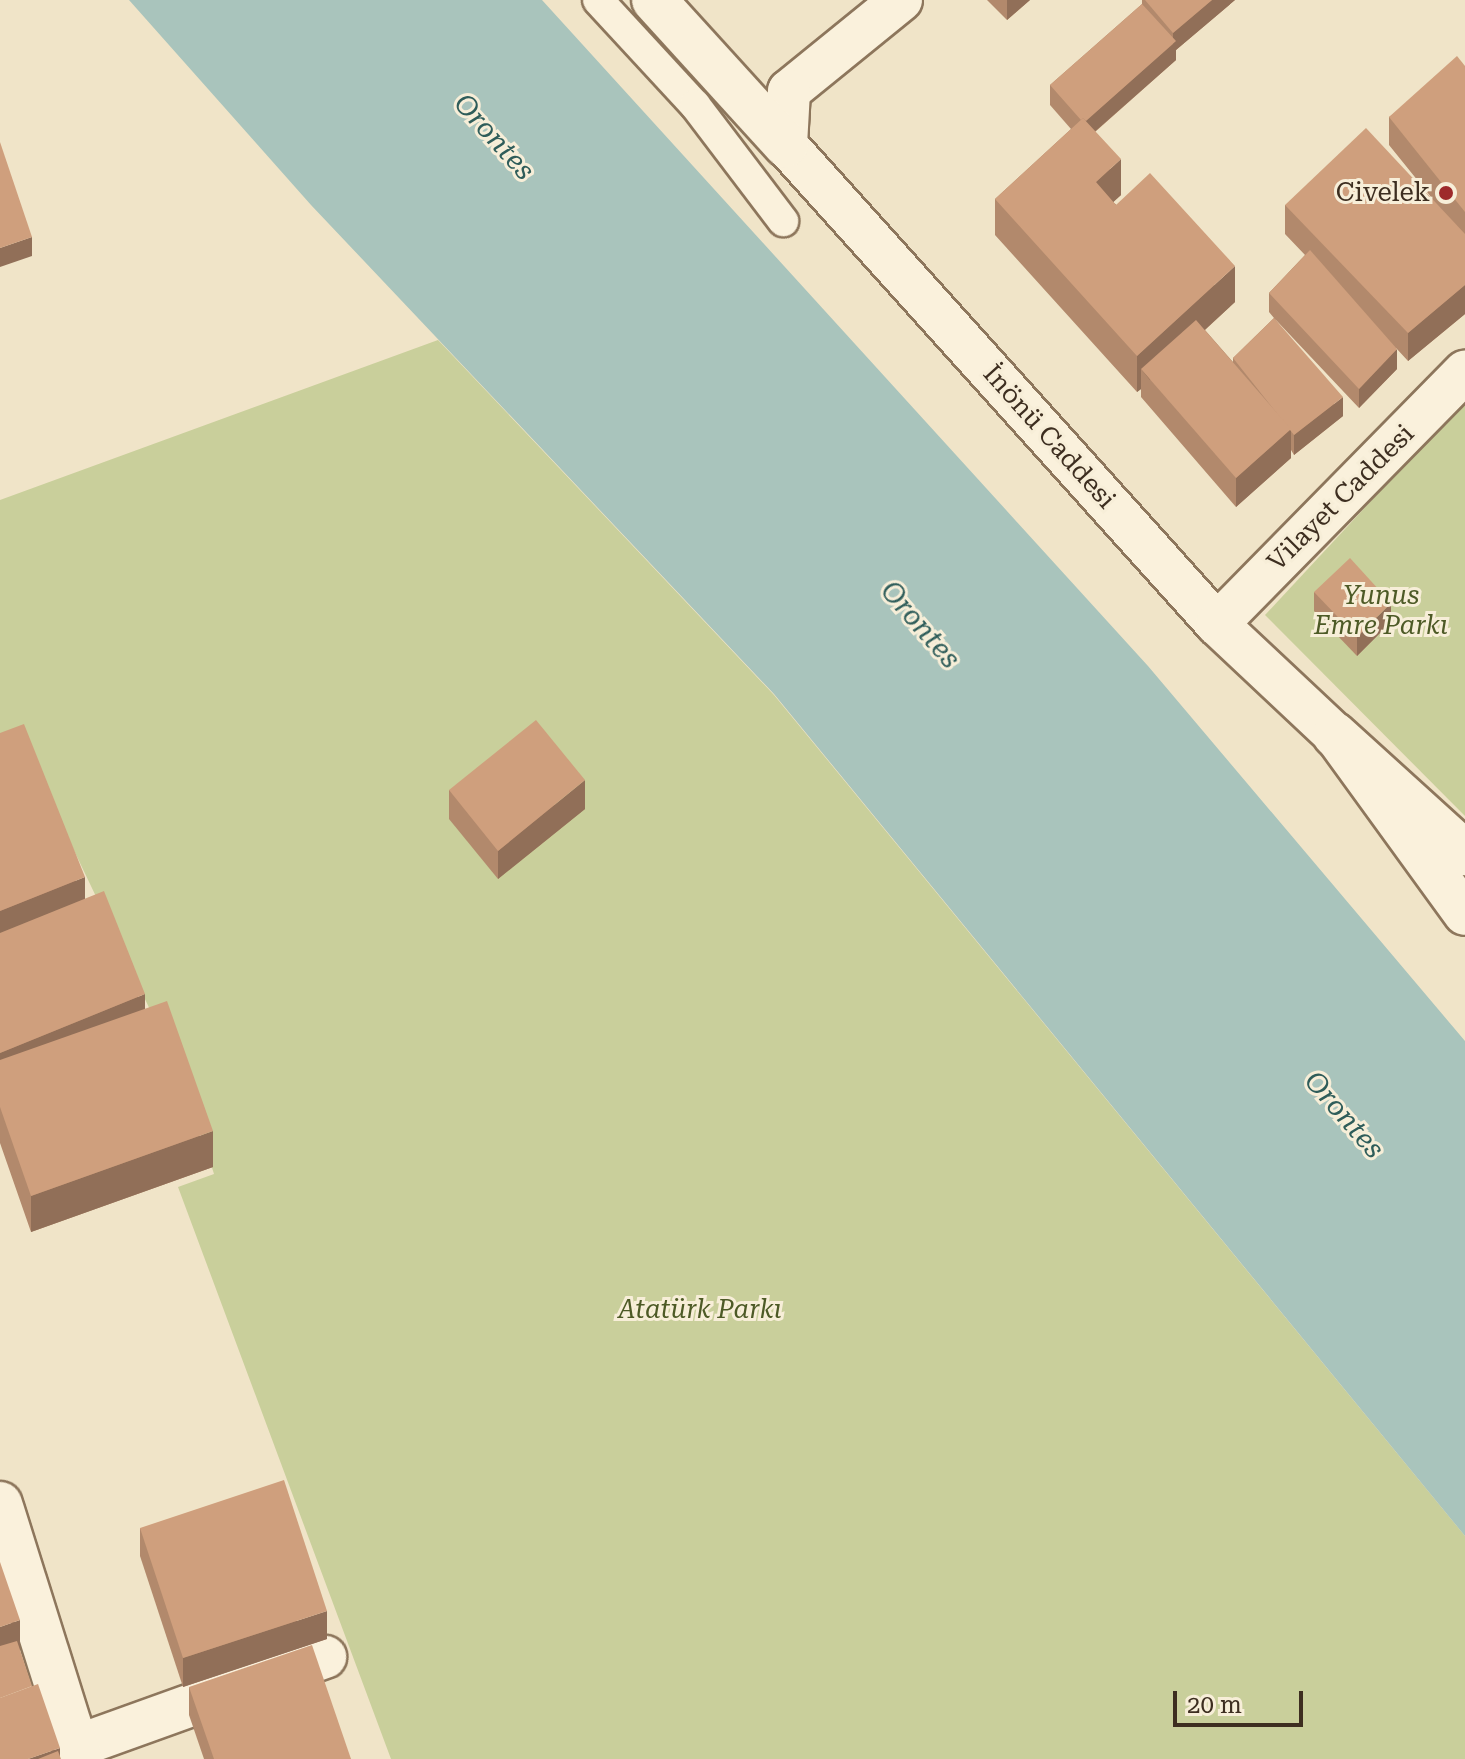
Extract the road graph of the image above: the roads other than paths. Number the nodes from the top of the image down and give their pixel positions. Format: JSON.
{"nodes":[{"id":1,"x":598,"y":0,"type":"edge"},
{"id":2,"x":654,"y":0,"type":"edge"},
{"id":3,"x":901,"y":0,"type":"edge"},
{"id":4,"x":786,"y":145,"type":"junction"},
{"id":5,"x":783,"y":221,"type":"dead end"},
{"id":6,"x":1465,"y":372,"type":"edge"},
{"id":7,"x":1217,"y":624,"type":"junction"},
{"id":8,"x":1335,"y":735,"type":"junction"},
{"id":9,"x":1465,"y":853,"type":"edge"},
{"id":10,"x":1465,"y":914,"type":"edge"},
{"id":11,"x":0,"y":1504,"type":"edge"},
{"id":12,"x":325,"y":1657,"type":"dead end"},
{"id":13,"x":78,"y":1753,"type":"edge"}],
"edges":[{"from":1,"to":5,"type":"street"},
{"from":2,"to":4,"type":"street","name":"İnönü Caddesi"},
{"from":3,"to":4,"type":"street"},
{"from":4,"to":7,"type":"street","name":"İnönü Caddesi"},
{"from":6,"to":7,"type":"street","name":"Vilayet Caddesi"},
{"from":7,"to":8,"type":"street","name":"İnönü Caddesi"},
{"from":8,"to":9,"type":"street","name":"İnönü Caddesi"},
{"from":8,"to":10,"type":"street"},
{"from":11,"to":13,"type":"street"},
{"from":12,"to":13,"type":"street"}]}
